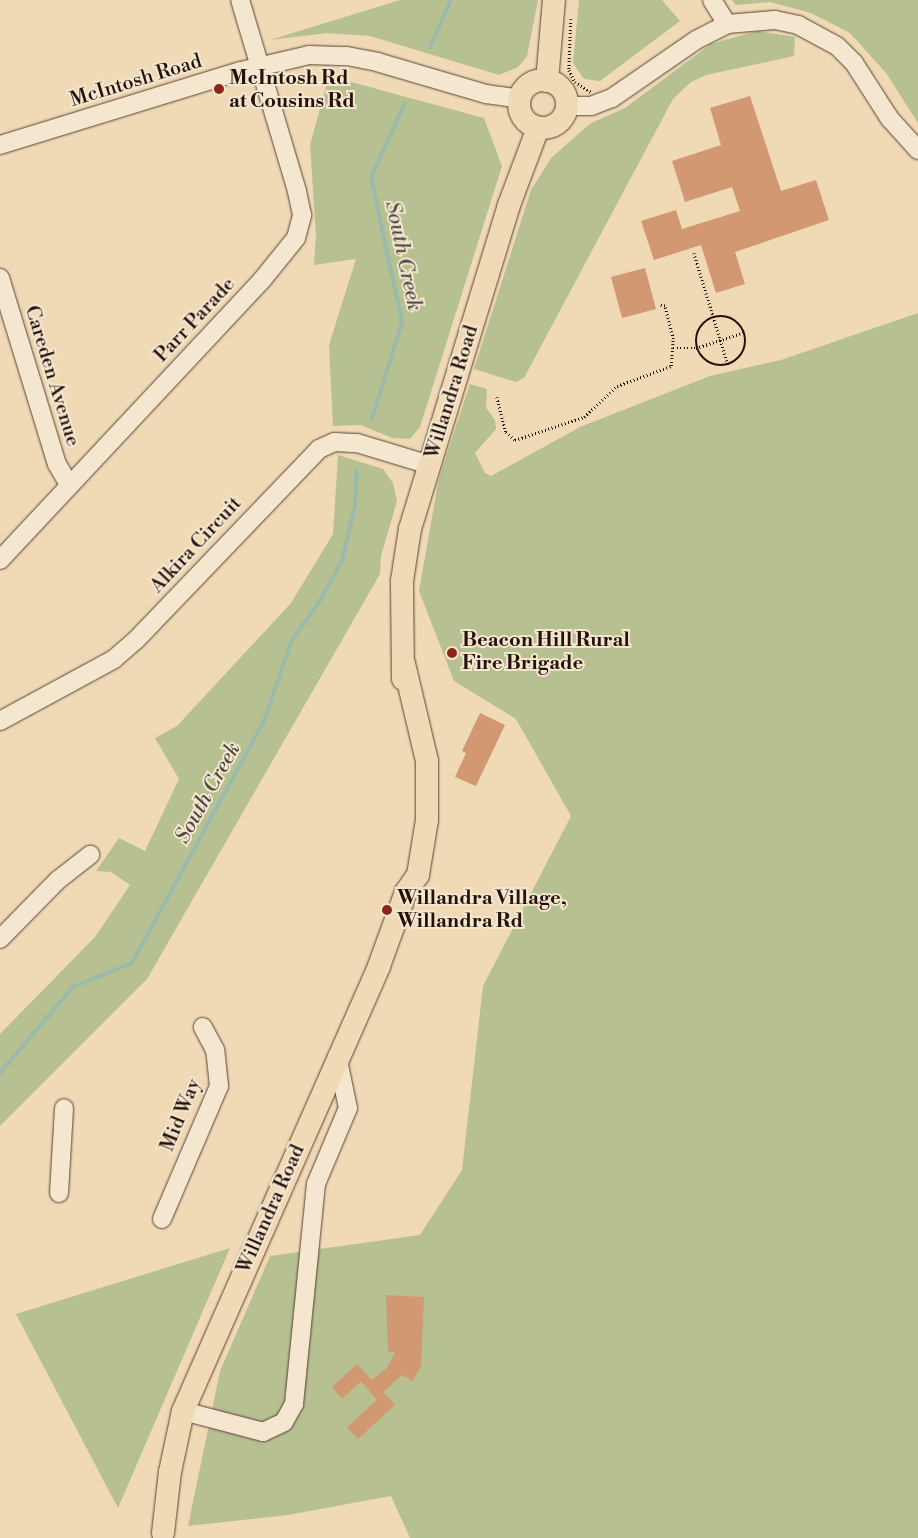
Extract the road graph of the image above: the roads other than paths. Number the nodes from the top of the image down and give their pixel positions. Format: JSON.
{"nodes":[{"id":1,"x":240,"y":0,"type":"edge"},
{"id":2,"x":712,"y":0,"type":"edge"},
{"id":3,"x":563,"y":4,"type":"edge"},
{"id":4,"x":727,"y":24,"type":"junction"},
{"id":5,"x":260,"y":66,"type":"junction"},
{"id":6,"x":547,"y":80,"type":"junction"},
{"id":7,"x":520,"y":99,"type":"junction"},
{"id":8,"x":567,"y":106,"type":"junction"},
{"id":9,"x":538,"y":128,"type":"junction"},
{"id":10,"x":0,"y":145,"type":"edge"},
{"id":11,"x":918,"y":150,"type":"edge"},
{"id":12,"x":0,"y":278,"type":"edge"},
{"id":13,"x":430,"y":465,"type":"junction"},
{"id":14,"x":68,"y":485,"type":"junction"},
{"id":15,"x":0,"y":560,"type":"edge"},
{"id":16,"x":0,"y":721,"type":"edge"},
{"id":17,"x":90,"y":854,"type":"dead end"},
{"id":18,"x":0,"y":939,"type":"edge"},
{"id":19,"x":203,"y":1027,"type":"dead end"},
{"id":20,"x":337,"y":1056,"type":"junction"},
{"id":21,"x":64,"y":1108,"type":"dead end"},
{"id":22,"x":59,"y":1193,"type":"dead end"},
{"id":23,"x":162,"y":1219,"type":"dead end"},
{"id":24,"x":183,"y":1411,"type":"junction"},
{"id":25,"x":163,"y":1536,"type":"edge"}],
"edges":[{"from":1,"to":5,"type":"street","name":"Parr Parade"},
{"from":2,"to":4,"type":"street"},
{"from":3,"to":6,"type":"main road"},
{"from":4,"to":8,"type":"street"},
{"from":4,"to":11,"type":"street"},
{"from":5,"to":7,"type":"street","name":"McIntosh Road"},
{"from":5,"to":10,"type":"street","name":"McIntosh Road"},
{"from":5,"to":14,"type":"street","name":"Parr Parade"},
{"from":6,"to":7,"type":"main road"},
{"from":6,"to":8,"type":"main road"},
{"from":7,"to":9,"type":"main road"},
{"from":8,"to":9,"type":"main road"},
{"from":9,"to":13,"type":"main road","name":"Willandra Road"},
{"from":12,"to":14,"type":"street","name":"Careden Avenue"},
{"from":13,"to":16,"type":"street","name":"Alkira Circuit"},
{"from":13,"to":20,"type":"main road","name":"Willandra Road"},
{"from":14,"to":15,"type":"street","name":"Parr Parade"},
{"from":17,"to":18,"type":"street"},
{"from":19,"to":23,"type":"street","name":"Mid Way"},
{"from":20,"to":24,"type":"main road","name":"Willandra Road"},
{"from":20,"to":24,"type":"street"},
{"from":21,"to":22,"type":"street"},
{"from":24,"to":25,"type":"main road","name":"Willandra Road"}]}
